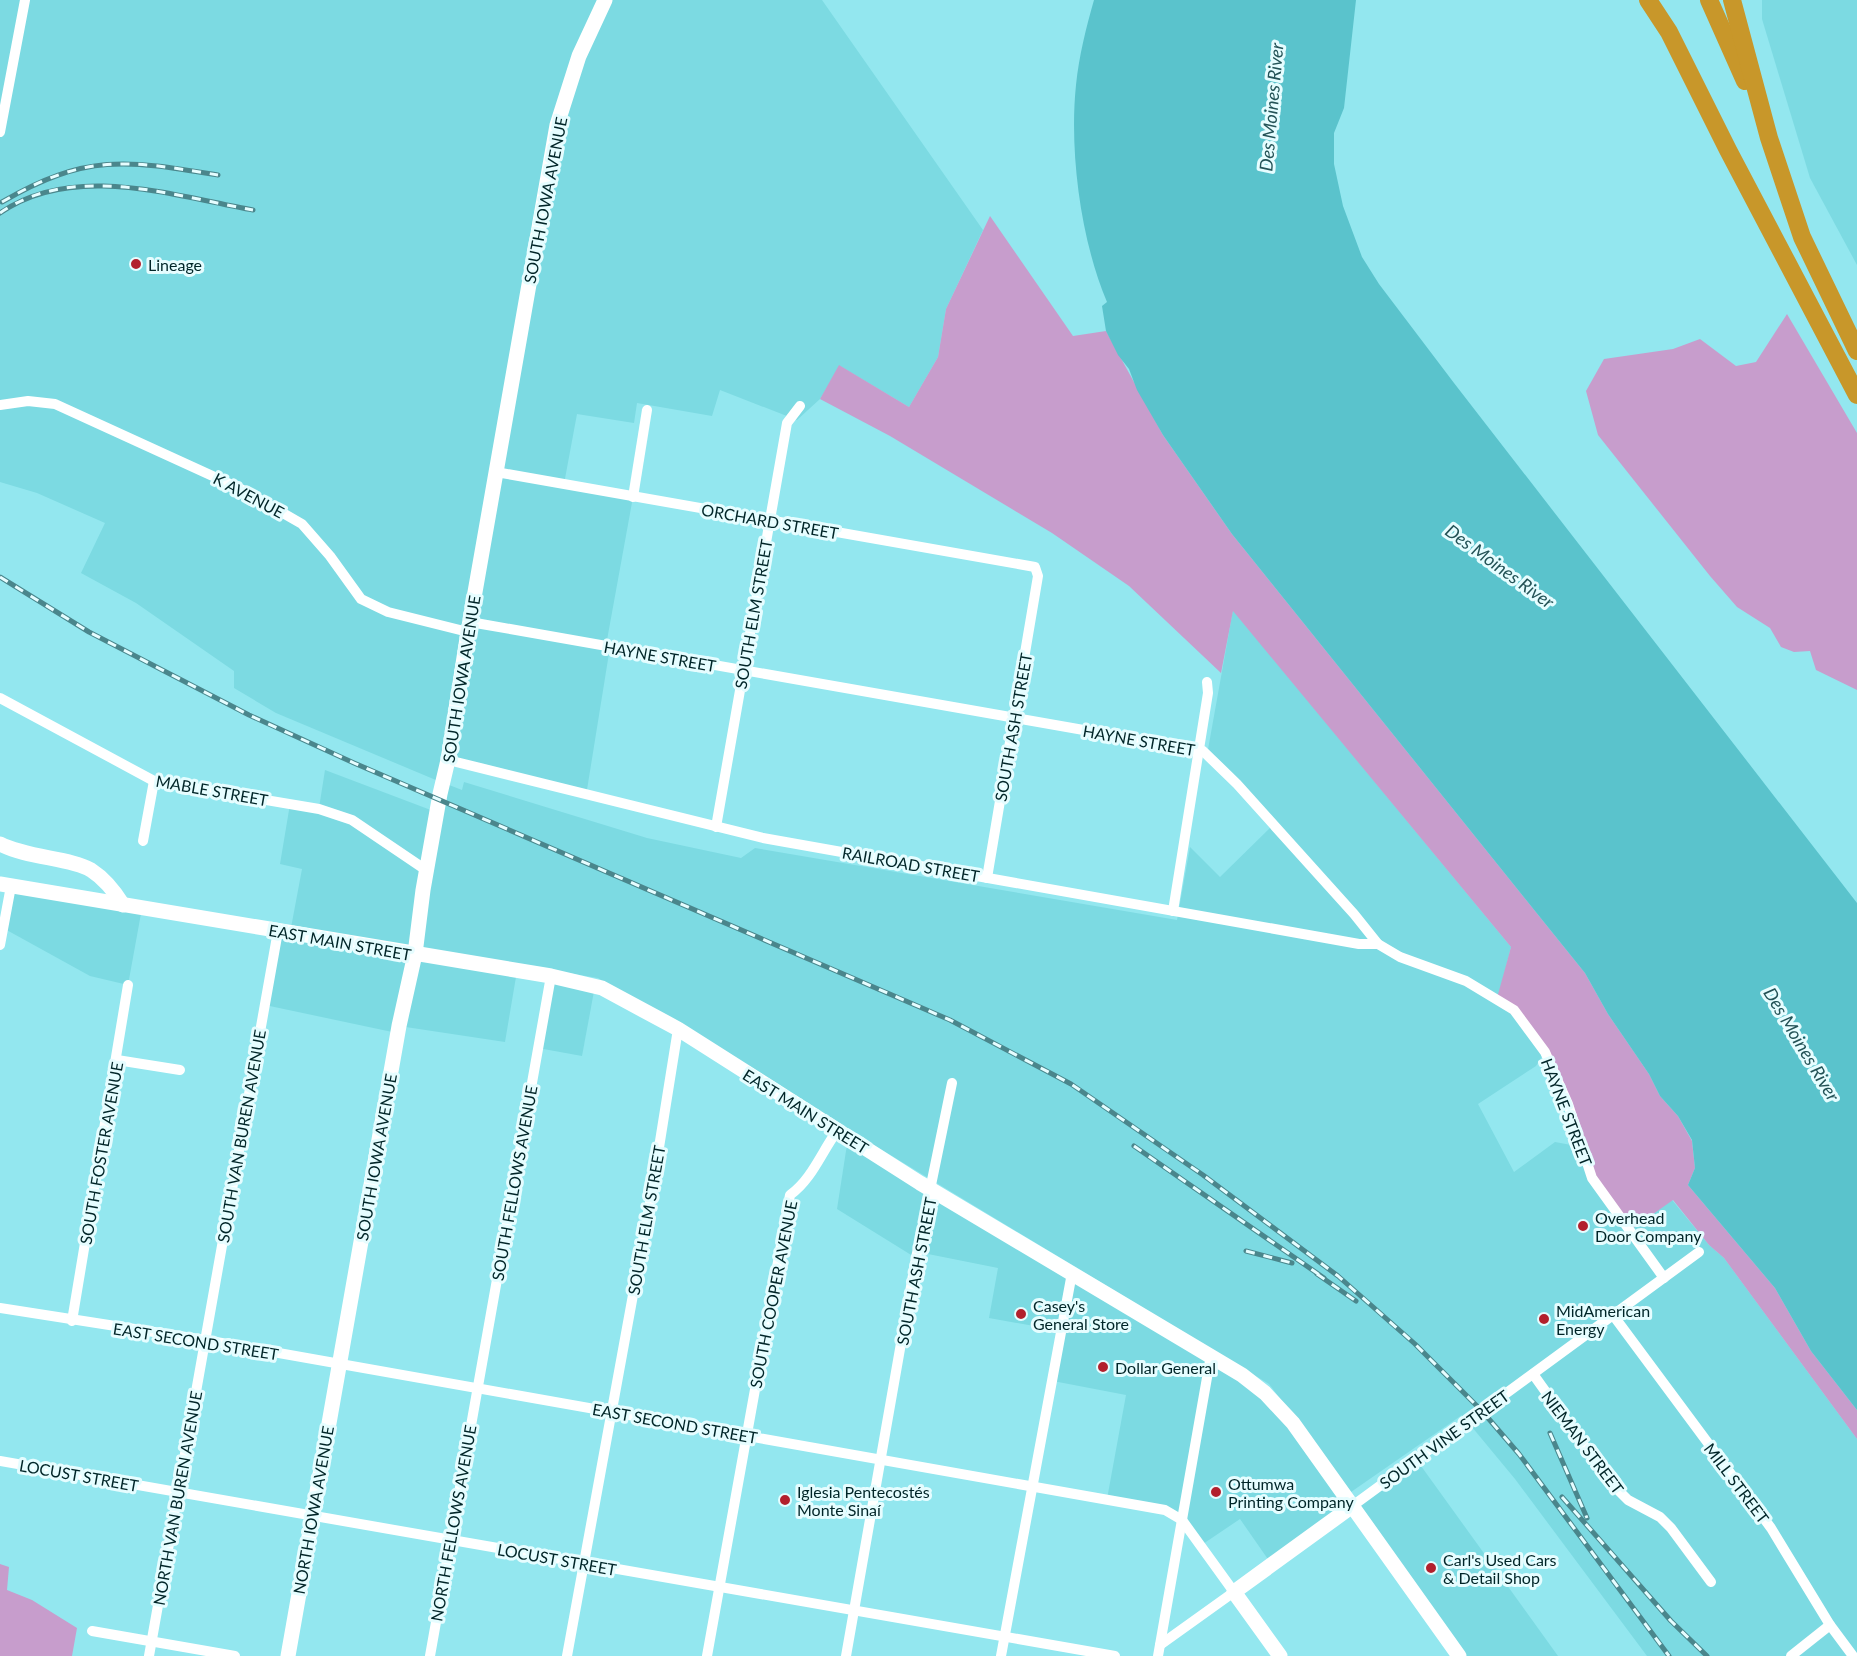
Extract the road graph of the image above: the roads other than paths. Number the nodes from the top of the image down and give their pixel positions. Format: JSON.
{"nodes":[{"id":1,"x":25,"y":0,"type":"edge"},
{"id":2,"x":605,"y":0,"type":"edge"},
{"id":3,"x":1648,"y":0,"type":"edge"},
{"id":4,"x":1659,"y":0,"type":"edge"},
{"id":5,"x":1709,"y":0,"type":"edge"},
{"id":6,"x":1732,"y":0,"type":"edge"},
{"id":7,"x":1669,"y":32,"type":"junction"},
{"id":8,"x":0,"y":132,"type":"edge"},
{"id":9,"x":1769,"y":138,"type":"junction"},
{"id":10,"x":1857,"y":351,"type":"edge"},
{"id":11,"x":1857,"y":395,"type":"edge"},
{"id":12,"x":0,"y":405,"type":"edge"},
{"id":13,"x":800,"y":406,"type":"dead end"},
{"id":14,"x":647,"y":410,"type":"dead end"},
{"id":15,"x":496,"y":472,"type":"junction"},
{"id":16,"x":633,"y":496,"type":"junction"},
{"id":17,"x":770,"y":521,"type":"junction"},
{"id":18,"x":1038,"y":576,"type":"joint"},
{"id":19,"x":469,"y":627,"type":"junction"},
{"id":20,"x":743,"y":671,"type":"junction"},
{"id":21,"x":1207,"y":682,"type":"dead end"},
{"id":22,"x":0,"y":698,"type":"edge"},
{"id":23,"x":1014,"y":718,"type":"junction"},
{"id":24,"x":1199,"y":751,"type":"junction"},
{"id":25,"x":448,"y":760,"type":"junction"},
{"id":26,"x":154,"y":781,"type":"junction"},
{"id":27,"x":716,"y":827,"type":"junction"},
{"id":28,"x":143,"y":841,"type":"dead end"},
{"id":29,"x":0,"y":844,"type":"edge"},
{"id":30,"x":426,"y":870,"type":"junction"},
{"id":31,"x":987,"y":878,"type":"junction"},
{"id":32,"x":6,"y":885,"type":"edge"},
{"id":33,"x":123,"y":905,"type":"junction"},
{"id":34,"x":1173,"y":911,"type":"junction"},
{"id":35,"x":278,"y":931,"type":"junction"},
{"id":36,"x":1378,"y":944,"type":"junction"},
{"id":37,"x":0,"y":945,"type":"edge"},
{"id":38,"x":415,"y":954,"type":"junction"},
{"id":39,"x":550,"y":976,"type":"junction"},
{"id":40,"x":128,"y":985,"type":"dead end"},
{"id":41,"x":678,"y":1029,"type":"junction"},
{"id":42,"x":117,"y":1060,"type":"junction"},
{"id":43,"x":180,"y":1070,"type":"dead end"},
{"id":44,"x":952,"y":1083,"type":"dead end"},
{"id":45,"x":837,"y":1131,"type":"junction"},
{"id":46,"x":932,"y":1190,"type":"junction"},
{"id":47,"x":1699,"y":1252,"type":"dead end"},
{"id":48,"x":1072,"y":1272,"type":"junction"},
{"id":49,"x":1664,"y":1278,"type":"junction"},
{"id":50,"x":0,"y":1308,"type":"edge"},
{"id":51,"x":1613,"y":1315,"type":"junction"},
{"id":52,"x":72,"y":1321,"type":"junction"},
{"id":53,"x":205,"y":1340,"type":"junction"},
{"id":54,"x":1211,"y":1355,"type":"junction"},
{"id":55,"x":339,"y":1364,"type":"junction"},
{"id":56,"x":1533,"y":1374,"type":"junction"},
{"id":57,"x":476,"y":1389,"type":"junction"},
{"id":58,"x":611,"y":1412,"type":"junction"},
{"id":59,"x":746,"y":1436,"type":"junction"},
{"id":60,"x":881,"y":1459,"type":"junction"},
{"id":61,"x":0,"y":1461,"type":"edge"},
{"id":62,"x":1032,"y":1487,"type":"junction"},
{"id":63,"x":178,"y":1492,"type":"junction"},
{"id":64,"x":1351,"y":1507,"type":"junction"},
{"id":65,"x":312,"y":1516,"type":"junction"},
{"id":66,"x":1182,"y":1520,"type":"junction"},
{"id":67,"x":450,"y":1540,"type":"junction"},
{"id":68,"x":584,"y":1563,"type":"junction"},
{"id":69,"x":1711,"y":1582,"type":"dead end"},
{"id":70,"x":719,"y":1587,"type":"junction"},
{"id":71,"x":1234,"y":1592,"type":"junction"},
{"id":72,"x":854,"y":1610,"type":"junction"},
{"id":73,"x":1830,"y":1625,"type":"junction"},
{"id":74,"x":92,"y":1631,"type":"dead end"},
{"id":75,"x":1005,"y":1637,"type":"junction"},
{"id":76,"x":152,"y":1641,"type":"junction"},
{"id":77,"x":1159,"y":1651,"type":"edge"},
{"id":78,"x":149,"y":1656,"type":"edge"},
{"id":79,"x":234,"y":1656,"type":"edge"},
{"id":80,"x":288,"y":1656,"type":"edge"},
{"id":81,"x":430,"y":1656,"type":"edge"},
{"id":82,"x":567,"y":1656,"type":"edge"},
{"id":83,"x":707,"y":1656,"type":"edge"},
{"id":84,"x":846,"y":1656,"type":"edge"},
{"id":85,"x":1001,"y":1656,"type":"edge"},
{"id":86,"x":1115,"y":1656,"type":"edge"},
{"id":87,"x":1280,"y":1656,"type":"edge"},
{"id":88,"x":1459,"y":1656,"type":"edge"},
{"id":89,"x":1791,"y":1656,"type":"edge"},
{"id":90,"x":1853,"y":1656,"type":"edge"}],
"edges":[{"from":1,"to":8,"type":"street"},
{"from":2,"to":15,"type":"main road","name":"SOUTH IOWA AVENUE"},
{"from":3,"to":7,"type":"highway"},
{"from":4,"to":7,"type":"highway"},
{"from":5,"to":9,"type":"highway"},
{"from":6,"to":9,"type":"highway"},
{"from":7,"to":11,"type":"highway"},
{"from":9,"to":10,"type":"highway"},
{"from":12,"to":19,"type":"street","name":"K AVENUE"},
{"from":13,"to":17,"type":"street","name":"SOUTH ELM STREET"},
{"from":14,"to":16,"type":"street"},
{"from":15,"to":16,"type":"street","name":"ORCHARD STREET"},
{"from":15,"to":19,"type":"main road","name":"SOUTH IOWA AVENUE"},
{"from":16,"to":17,"type":"street","name":"ORCHARD STREET"},
{"from":17,"to":18,"type":"street","name":"ORCHARD STREET"},
{"from":17,"to":20,"type":"street","name":"SOUTH ELM STREET"},
{"from":18,"to":23,"type":"street","name":"SOUTH ASH STREET"},
{"from":19,"to":20,"type":"street","name":"HAYNE STREET"},
{"from":19,"to":25,"type":"main road","name":"SOUTH IOWA AVENUE"},
{"from":20,"to":23,"type":"street","name":"HAYNE STREET"},
{"from":20,"to":27,"type":"street","name":"SOUTH ELM STREET"},
{"from":21,"to":24,"type":"street"},
{"from":22,"to":26,"type":"street","name":"MABLE STREET"},
{"from":23,"to":24,"type":"street","name":"HAYNE STREET"},
{"from":23,"to":31,"type":"street","name":"SOUTH ASH STREET"},
{"from":24,"to":34,"type":"street"},
{"from":24,"to":36,"type":"street","name":"HAYNE STREET"},
{"from":25,"to":27,"type":"street","name":"RAILROAD STREET"},
{"from":25,"to":30,"type":"main road","name":"SOUTH IOWA AVENUE"},
{"from":26,"to":28,"type":"street"},
{"from":26,"to":30,"type":"street","name":"MABLE STREET"},
{"from":27,"to":31,"type":"street","name":"RAILROAD STREET"},
{"from":29,"to":33,"type":"main road"},
{"from":30,"to":38,"type":"main road","name":"SOUTH IOWA AVENUE"},
{"from":31,"to":34,"type":"street","name":"RAILROAD STREET"},
{"from":32,"to":33,"type":"main road","name":"EAST MAIN STREET"},
{"from":32,"to":37,"type":"street"},
{"from":33,"to":35,"type":"main road","name":"EAST MAIN STREET"},
{"from":34,"to":36,"type":"street","name":"RAILROAD STREET"},
{"from":35,"to":38,"type":"main road","name":"EAST MAIN STREET"},
{"from":35,"to":53,"type":"street","name":"SOUTH VAN BUREN AVENUE"},
{"from":36,"to":49,"type":"street","name":"HAYNE STREET"},
{"from":38,"to":39,"type":"main road","name":"EAST MAIN STREET"},
{"from":38,"to":55,"type":"main road","name":"SOUTH IOWA AVENUE"},
{"from":39,"to":41,"type":"main road","name":"EAST MAIN STREET"},
{"from":39,"to":57,"type":"street","name":"SOUTH FELLOWS AVENUE"},
{"from":40,"to":42,"type":"street","name":"SOUTH FOSTER AVENUE"},
{"from":41,"to":45,"type":"main road","name":"EAST MAIN STREET"},
{"from":41,"to":58,"type":"street","name":"SOUTH ELM STREET"},
{"from":42,"to":43,"type":"street"},
{"from":42,"to":52,"type":"street","name":"SOUTH FOSTER AVENUE"},
{"from":44,"to":46,"type":"street","name":"SOUTH ASH STREET"},
{"from":45,"to":46,"type":"main road","name":"EAST MAIN STREET"},
{"from":45,"to":59,"type":"street","name":"SOUTH COOPER AVENUE"},
{"from":46,"to":48,"type":"main road","name":"EAST MAIN STREET"},
{"from":46,"to":60,"type":"street","name":"SOUTH ASH STREET"},
{"from":47,"to":49,"type":"street","name":"SOUTH VINE STREET"},
{"from":48,"to":54,"type":"main road","name":"EAST MAIN STREET"},
{"from":48,"to":62,"type":"street"},
{"from":49,"to":51,"type":"street","name":"SOUTH VINE STREET"},
{"from":50,"to":52,"type":"street","name":"EAST SECOND STREET"},
{"from":51,"to":56,"type":"street","name":"SOUTH VINE STREET"},
{"from":51,"to":73,"type":"street","name":"MILL STREET"},
{"from":52,"to":53,"type":"street","name":"EAST SECOND STREET"},
{"from":53,"to":55,"type":"street","name":"EAST SECOND STREET"},
{"from":53,"to":63,"type":"street","name":"NORTH VAN BUREN AVENUE"},
{"from":54,"to":64,"type":"main road","name":"EAST MAIN STREET"},
{"from":54,"to":66,"type":"street"},
{"from":55,"to":57,"type":"street","name":"EAST SECOND STREET"},
{"from":55,"to":65,"type":"main road","name":"NORTH IOWA AVENUE"},
{"from":56,"to":64,"type":"street","name":"SOUTH VINE STREET"},
{"from":56,"to":69,"type":"street","name":"NIEMAN STREET"},
{"from":57,"to":58,"type":"street","name":"EAST SECOND STREET"},
{"from":57,"to":67,"type":"street","name":"NORTH FELLOWS AVENUE"},
{"from":58,"to":59,"type":"street","name":"EAST SECOND STREET"},
{"from":58,"to":68,"type":"street","name":"SOUTH ELM STREET"},
{"from":59,"to":60,"type":"street","name":"EAST SECOND STREET"},
{"from":59,"to":70,"type":"street","name":"SOUTH COOPER AVENUE"},
{"from":60,"to":62,"type":"street","name":"EAST SECOND STREET"},
{"from":60,"to":72,"type":"street","name":"SOUTH ASH STREET"},
{"from":61,"to":63,"type":"street","name":"LOCUST STREET"},
{"from":62,"to":66,"type":"street","name":"EAST SECOND STREET"},
{"from":62,"to":75,"type":"street"},
{"from":63,"to":65,"type":"street","name":"LOCUST STREET"},
{"from":63,"to":76,"type":"street","name":"NORTH VAN BUREN AVENUE"},
{"from":64,"to":71,"type":"main road","name":"SOUTH VINE STREET"},
{"from":64,"to":88,"type":"main road","name":"EAST MAIN STREET"},
{"from":65,"to":67,"type":"street","name":"LOCUST STREET"},
{"from":65,"to":80,"type":"main road","name":"NORTH IOWA AVENUE"},
{"from":66,"to":71,"type":"street"},
{"from":66,"to":77,"type":"street"},
{"from":67,"to":68,"type":"street","name":"LOCUST STREET"},
{"from":67,"to":81,"type":"street","name":"NORTH FELLOWS AVENUE"},
{"from":68,"to":70,"type":"street","name":"LOCUST STREET"},
{"from":68,"to":82,"type":"street","name":"SOUTH ELM STREET"},
{"from":70,"to":72,"type":"street","name":"LOCUST STREET"},
{"from":70,"to":83,"type":"street","name":"SOUTH COOPER AVENUE"},
{"from":71,"to":77,"type":"street","name":"SOUTH VINE STREET"},
{"from":71,"to":87,"type":"main road"},
{"from":72,"to":75,"type":"street","name":"LOCUST STREET"},
{"from":72,"to":84,"type":"street","name":"SOUTH ASH STREET"},
{"from":73,"to":89,"type":"street"},
{"from":73,"to":90,"type":"street","name":"MILL STREET"},
{"from":74,"to":76,"type":"street"},
{"from":75,"to":85,"type":"street"},
{"from":75,"to":86,"type":"street","name":"LOCUST STREET"},
{"from":76,"to":78,"type":"street","name":"NORTH VAN BUREN AVENUE"},
{"from":76,"to":79,"type":"street"}]}
